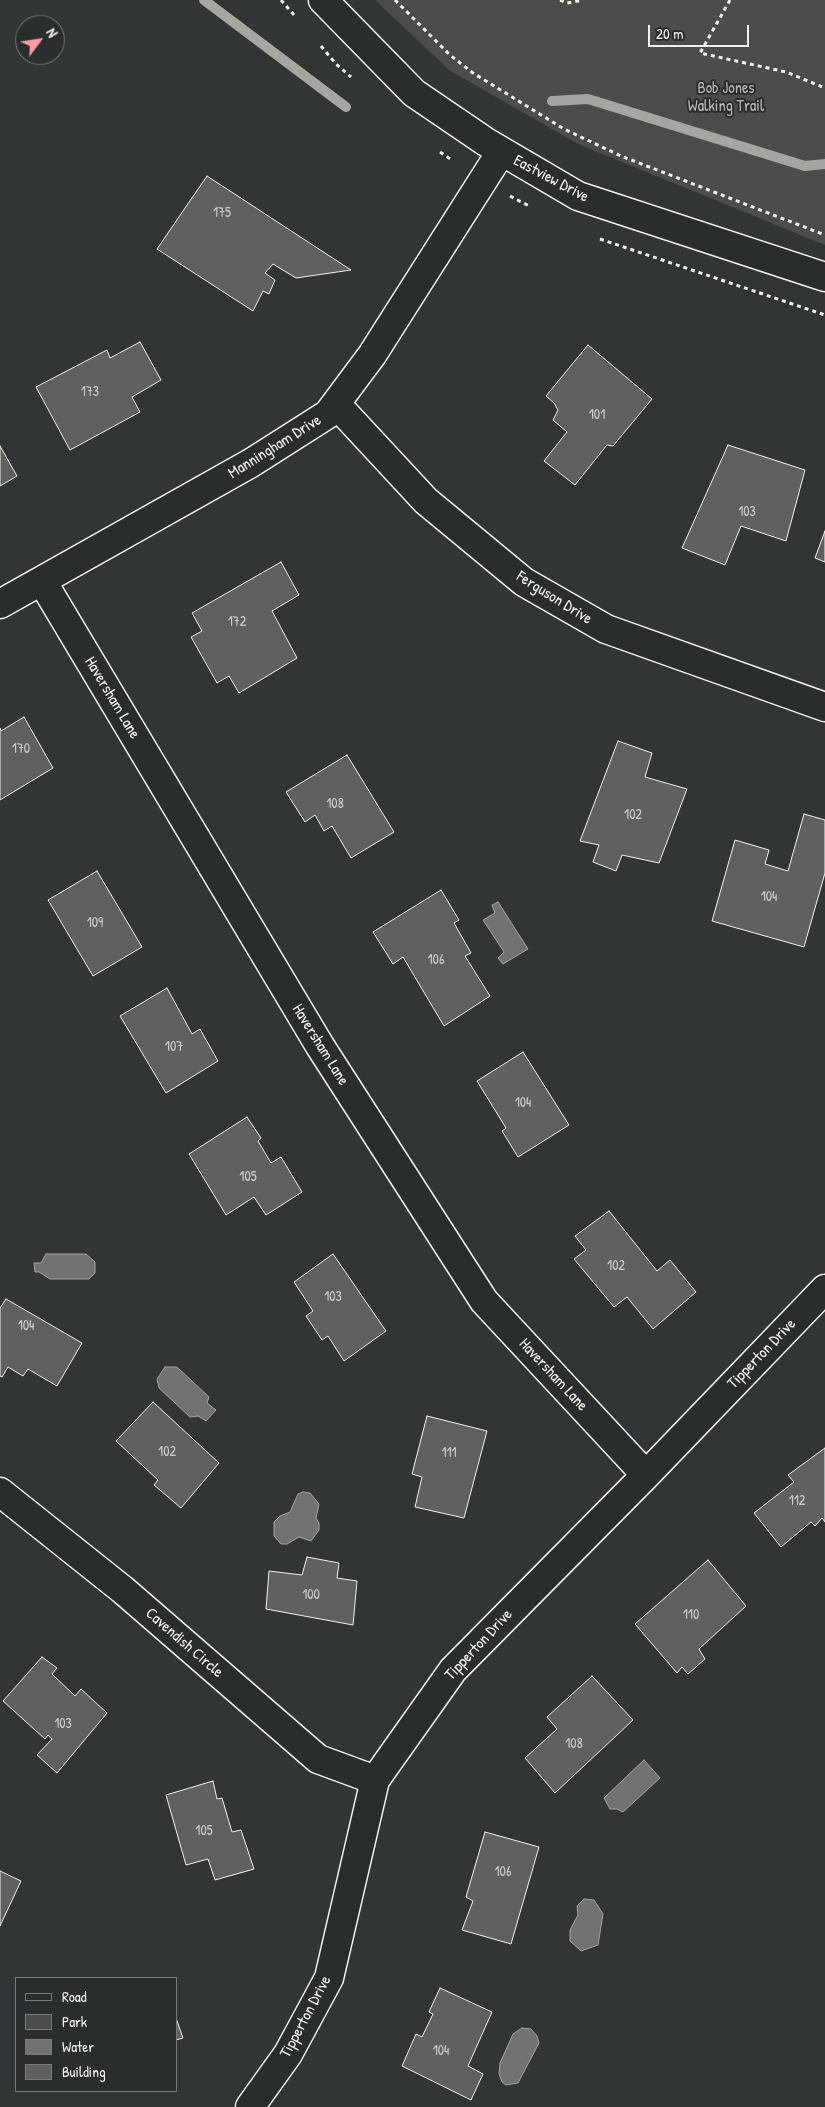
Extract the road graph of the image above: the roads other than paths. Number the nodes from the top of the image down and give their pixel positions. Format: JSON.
{"nodes":[{"id":1,"x":323,"y":0,"type":"edge"},
{"id":2,"x":501,"y":152,"type":"junction"},
{"id":3,"x":825,"y":277,"type":"edge"},
{"id":4,"x":336,"y":404,"type":"junction"},
{"id":5,"x":42,"y":581,"type":"junction"},
{"id":6,"x":0,"y":604,"type":"edge"},
{"id":7,"x":825,"y":707,"type":"edge"},
{"id":8,"x":825,"y":1289,"type":"edge"},
{"id":9,"x":646,"y":1475,"type":"junction"},
{"id":10,"x":0,"y":1492,"type":"edge"},
{"id":11,"x":375,"y":1780,"type":"junction"},
{"id":12,"x":250,"y":2107,"type":"edge"}],
"edges":[{"from":1,"to":2,"type":"street","name":"Eastview Drive"},
{"from":2,"to":3,"type":"street","name":"Eastview Drive"},
{"from":2,"to":4,"type":"street","name":"Manningham Drive"},
{"from":4,"to":5,"type":"street","name":"Manningham Drive"},
{"from":4,"to":7,"type":"street","name":"Ferguson Drive"},
{"from":5,"to":6,"type":"street","name":"Manningham Drive"},
{"from":5,"to":9,"type":"street","name":"Haversham Lane"},
{"from":8,"to":9,"type":"street","name":"Tipperton Drive"},
{"from":9,"to":11,"type":"street","name":"Tipperton Drive"},
{"from":10,"to":11,"type":"street","name":"Cavendish Circle"},
{"from":11,"to":12,"type":"street","name":"Tipperton Drive"}]}
